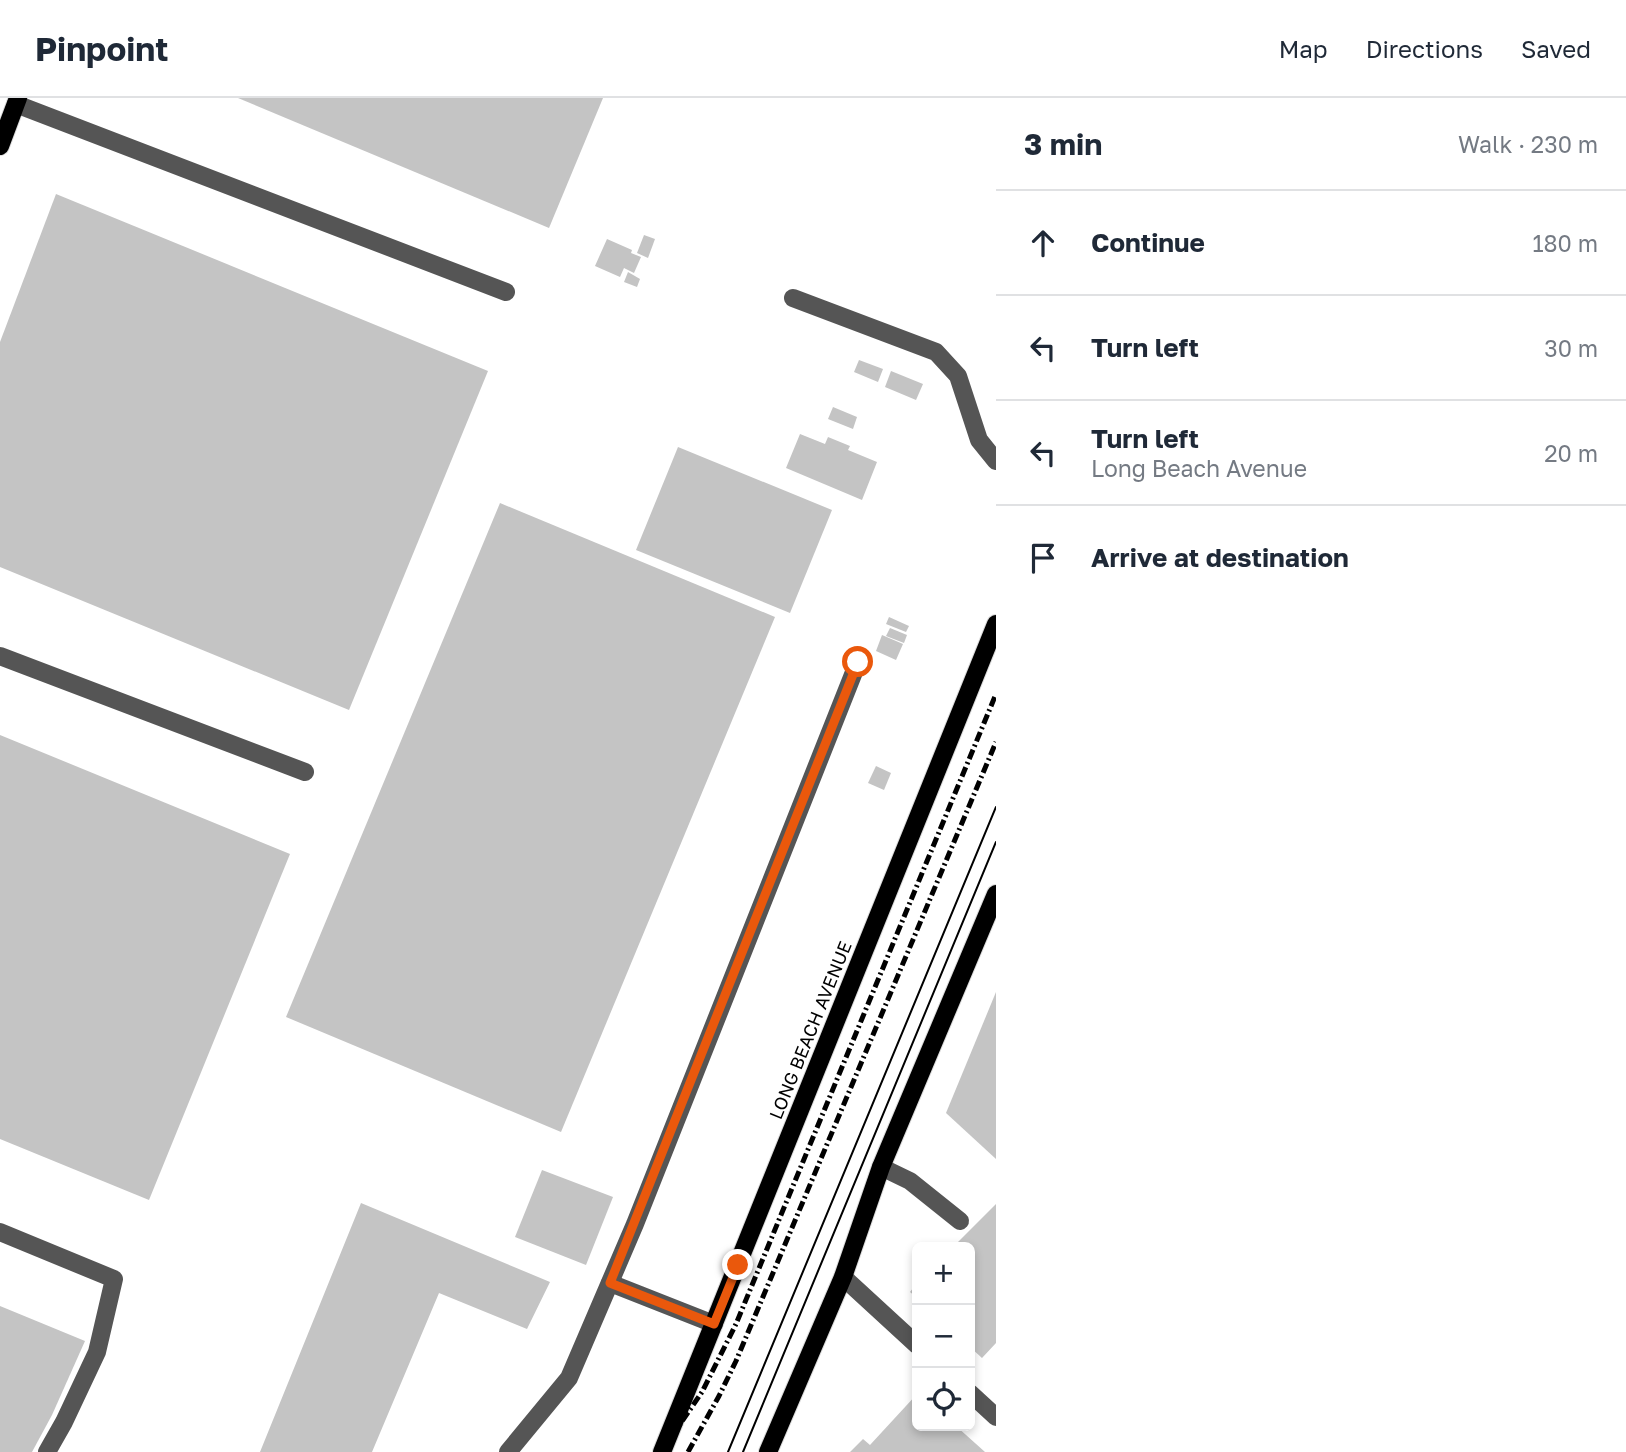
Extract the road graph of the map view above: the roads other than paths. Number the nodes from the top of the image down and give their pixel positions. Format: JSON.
{"nodes":[{"id":1,"x":17,"y":101,"type":"edge"},
{"id":2,"x":0,"y":146,"type":"edge"},
{"id":3,"x":506,"y":292,"type":"dead end"},
{"id":4,"x":793,"y":298,"type":"dead end"},
{"id":5,"x":996,"y":461,"type":"edge"},
{"id":6,"x":996,"y":624,"type":"edge"},
{"id":7,"x":0,"y":656,"type":"edge"},
{"id":8,"x":858,"y":662,"type":"dead end"},
{"id":9,"x":305,"y":772,"type":"dead end"},
{"id":10,"x":996,"y":894,"type":"edge"},
{"id":11,"x":881,"y":1167,"type":"junction"},
{"id":12,"x":960,"y":1221,"type":"dead end"},
{"id":13,"x":0,"y":1232,"type":"edge"},
{"id":14,"x":843,"y":1277,"type":"junction"},
{"id":15,"x":610,"y":1283,"type":"junction"},
{"id":16,"x":714,"y":1324,"type":"junction"},
{"id":17,"x":912,"y":1340,"type":"edge"},
{"id":18,"x":975,"y":1398,"type":"edge"},
{"id":19,"x":996,"y":1417,"type":"edge"},
{"id":20,"x":47,"y":1452,"type":"edge"},
{"id":21,"x":508,"y":1452,"type":"edge"},
{"id":22,"x":662,"y":1452,"type":"edge"},
{"id":23,"x":768,"y":1452,"type":"edge"}],
"edges":[{"from":1,"to":2,"type":"main road"},
{"from":1,"to":3,"type":"street"},
{"from":4,"to":5,"type":"street"},
{"from":6,"to":16,"type":"main road","name":"LONG BEACH AVENUE"},
{"from":7,"to":9,"type":"street"},
{"from":8,"to":15,"type":"street"},
{"from":10,"to":11,"type":"main road"},
{"from":11,"to":12,"type":"street"},
{"from":11,"to":14,"type":"main road"},
{"from":13,"to":20,"type":"street"},
{"from":14,"to":17,"type":"street"},
{"from":14,"to":23,"type":"main road"},
{"from":15,"to":16,"type":"street"},
{"from":15,"to":21,"type":"street"},
{"from":16,"to":22,"type":"main road","name":"LONG BEACH AVENUE"},
{"from":18,"to":19,"type":"street"}]}
